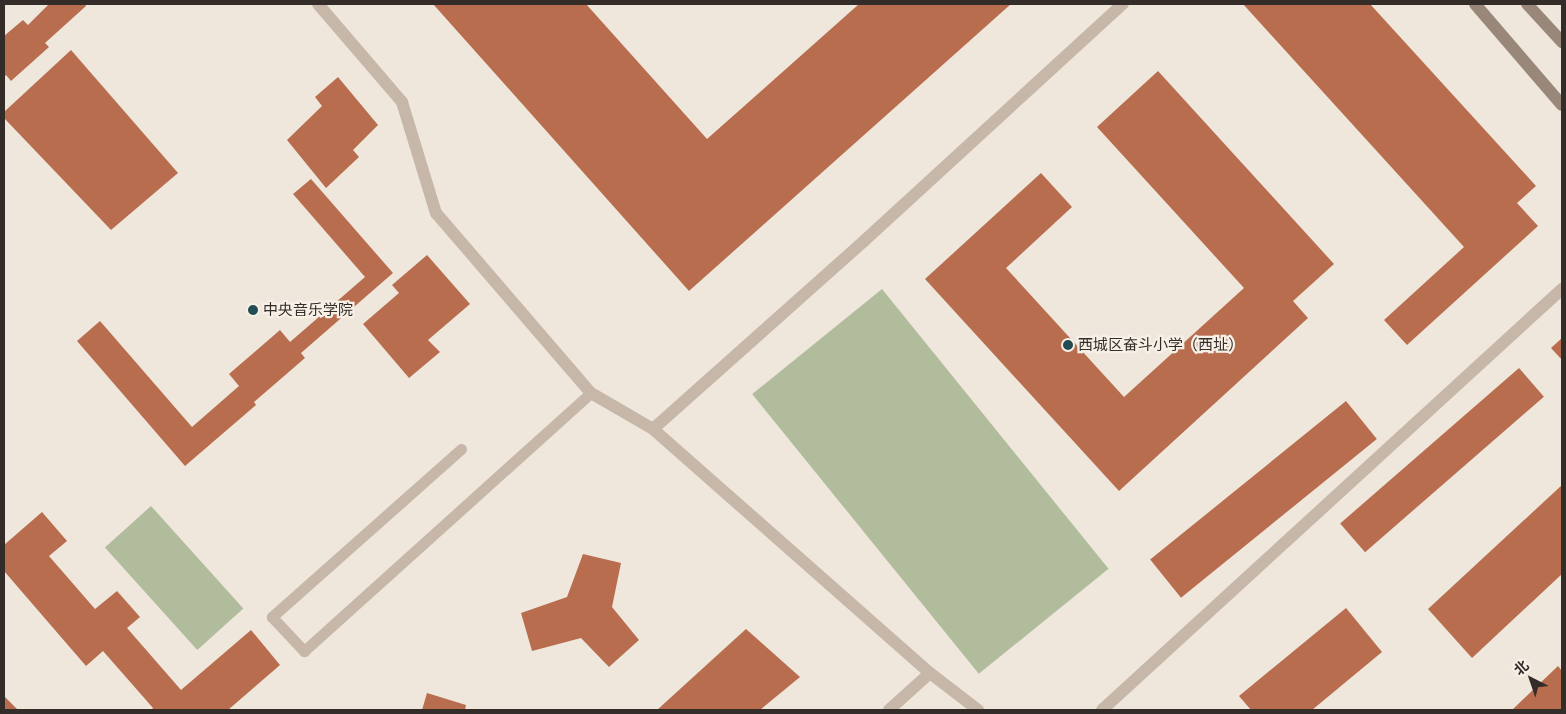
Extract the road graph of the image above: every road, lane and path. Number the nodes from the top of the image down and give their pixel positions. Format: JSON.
{"nodes":[{"id":1,"x":318,"y":4,"type":"edge"},
{"id":2,"x":1123,"y":4,"type":"edge"},
{"id":3,"x":1475,"y":4,"type":"edge"},
{"id":4,"x":1527,"y":4,"type":"edge"},
{"id":5,"x":1562,"y":42,"type":"edge"},
{"id":6,"x":1562,"y":104,"type":"edge"},
{"id":7,"x":1562,"y":289,"type":"edge"},
{"id":8,"x":591,"y":393,"type":"junction"},
{"id":9,"x":653,"y":429,"type":"junction"},
{"id":10,"x":461,"y":449,"type":"dead end"},
{"id":11,"x":930,"y":673,"type":"junction"},
{"id":12,"x":888,"y":710,"type":"edge"},
{"id":13,"x":978,"y":710,"type":"edge"},
{"id":14,"x":1102,"y":710,"type":"edge"}],
"edges":[{"from":1,"to":8,"type":"street"},
{"from":2,"to":9,"type":"street"},
{"from":3,"to":6,"type":"main road"},
{"from":4,"to":5,"type":"main road"},
{"from":7,"to":14,"type":"street"},
{"from":8,"to":9,"type":"street"},
{"from":8,"to":10,"type":"lane"},
{"from":9,"to":11,"type":"street"},
{"from":11,"to":12,"type":"street"},
{"from":11,"to":13,"type":"street"}]}
